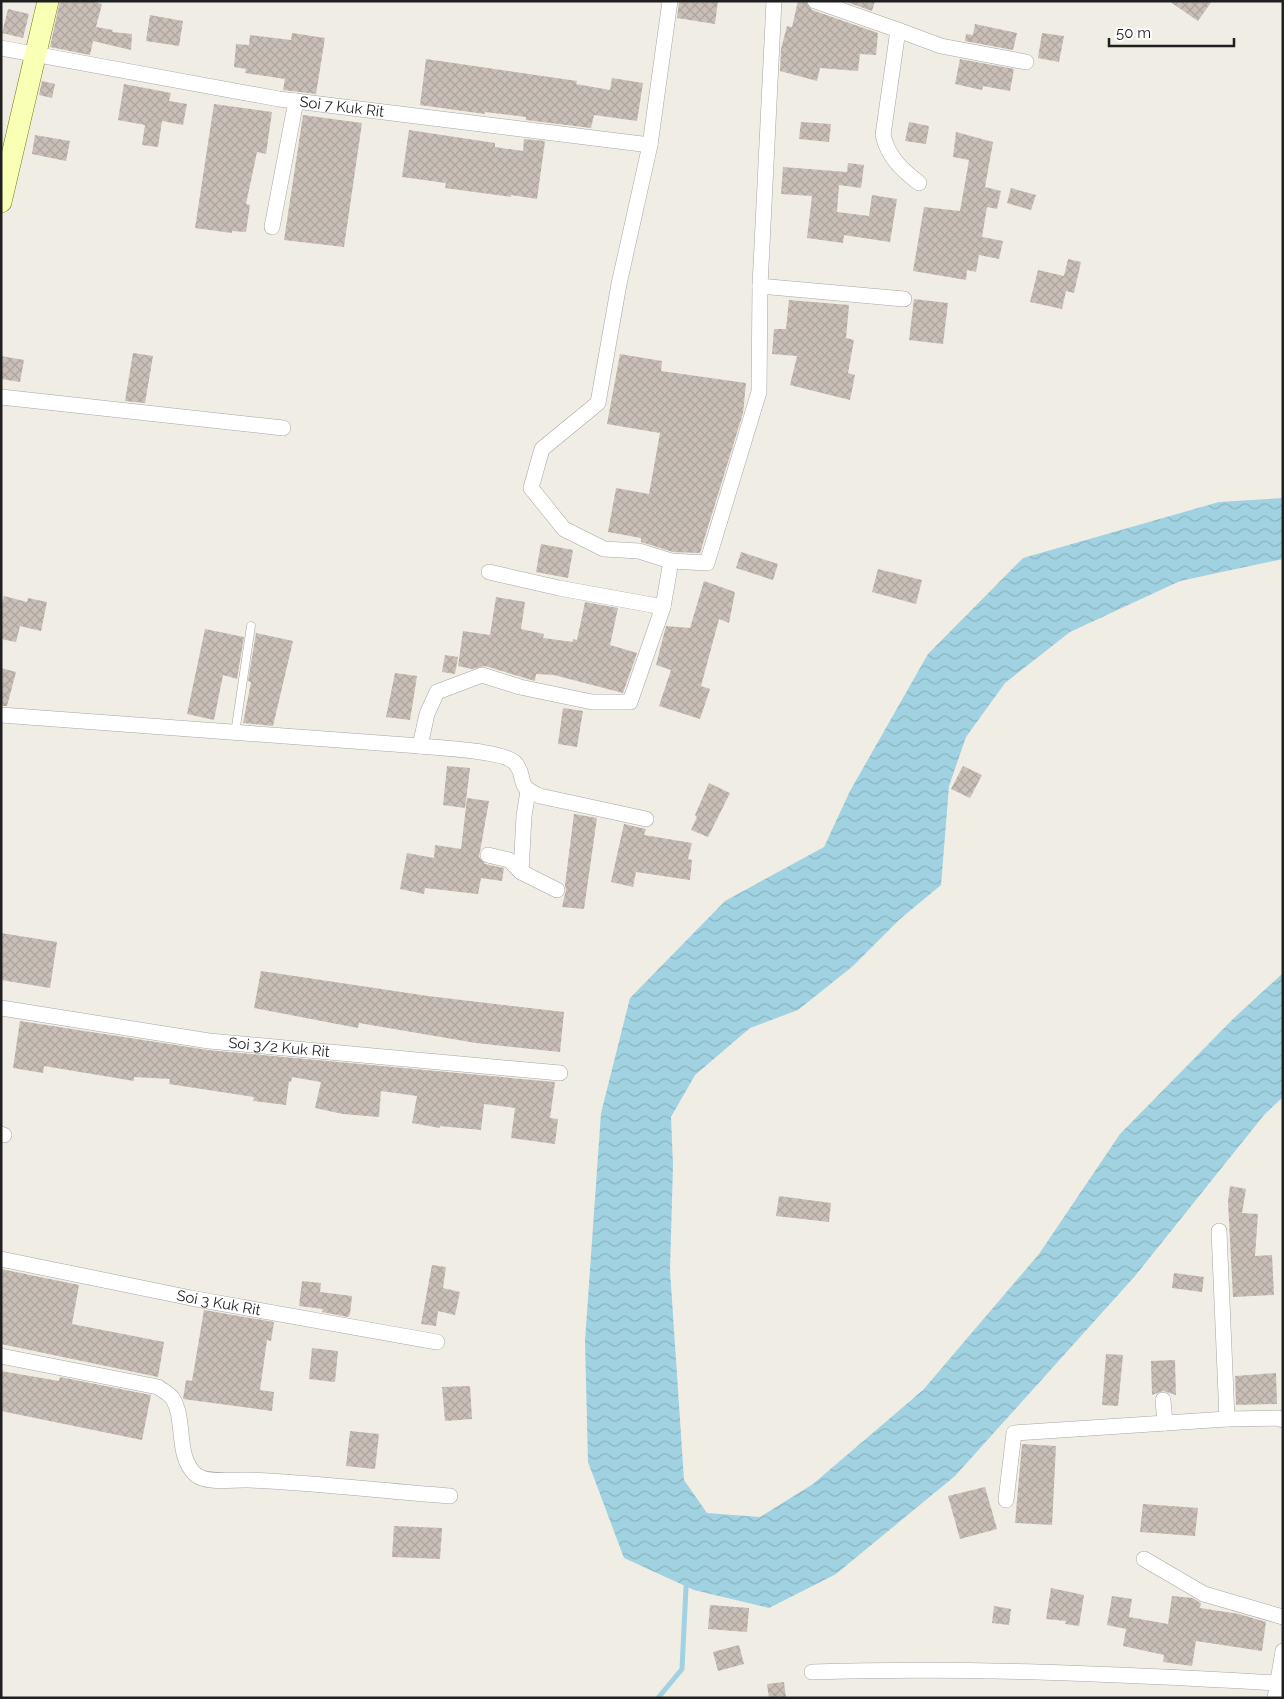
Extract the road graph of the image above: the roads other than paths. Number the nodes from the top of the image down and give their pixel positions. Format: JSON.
{"nodes":[{"id":1,"x":48,"y":1,"type":"edge"},
{"id":2,"x":670,"y":1,"type":"edge"},
{"id":3,"x":774,"y":1,"type":"edge"},
{"id":4,"x":815,"y":1,"type":"edge"},
{"id":5,"x":898,"y":30,"type":"junction"},
{"id":6,"x":1,"y":48,"type":"edge"},
{"id":7,"x":36,"y":53,"type":"junction"},
{"id":8,"x":1026,"y":62,"type":"dead end"},
{"id":9,"x":296,"y":101,"type":"junction"},
{"id":10,"x":650,"y":146,"type":"junction"},
{"id":11,"x":5,"y":169,"type":"edge"},
{"id":12,"x":920,"y":183,"type":"dead end"},
{"id":13,"x":1,"y":202,"type":"edge"},
{"id":14,"x":272,"y":227,"type":"dead end"},
{"id":15,"x":760,"y":286,"type":"junction"},
{"id":16,"x":904,"y":299,"type":"dead end"},
{"id":17,"x":1,"y":397,"type":"edge"},
{"id":18,"x":283,"y":428,"type":"dead end"},
{"id":19,"x":671,"y":561,"type":"junction"},
{"id":20,"x":489,"y":572,"type":"dead end"},
{"id":21,"x":662,"y":607,"type":"junction"},
{"id":22,"x":251,"y":626,"type":"dead end"},
{"id":23,"x":1,"y":715,"type":"edge"},
{"id":24,"x":236,"y":732,"type":"junction"},
{"id":25,"x":420,"y":746,"type":"junction"},
{"id":26,"x":528,"y":791,"type":"junction"},
{"id":27,"x":646,"y":819,"type":"dead end"},
{"id":28,"x":488,"y":855,"type":"dead end"},
{"id":29,"x":521,"y":872,"type":"junction"},
{"id":30,"x":557,"y":890,"type":"dead end"},
{"id":31,"x":1,"y":1008,"type":"edge"},
{"id":32,"x":560,"y":1073,"type":"dead end"},
{"id":33,"x":1219,"y":1231,"type":"dead end"},
{"id":34,"x":1,"y":1259,"type":"edge"},
{"id":35,"x":437,"y":1342,"type":"dead end"},
{"id":36,"x":1,"y":1356,"type":"edge"},
{"id":37,"x":1163,"y":1400,"type":"dead end"},
{"id":38,"x":1227,"y":1419,"type":"junction"},
{"id":39,"x":1283,"y":1420,"type":"edge"},
{"id":40,"x":1165,"y":1423,"type":"junction"},
{"id":41,"x":450,"y":1496,"type":"dead end"},
{"id":42,"x":1006,"y":1500,"type":"dead end"},
{"id":43,"x":1144,"y":1559,"type":"dead end"},
{"id":44,"x":1283,"y":1617,"type":"edge"},
{"id":45,"x":1283,"y":1651,"type":"edge"},
{"id":46,"x":812,"y":1672,"type":"dead end"},
{"id":47,"x":1276,"y":1690,"type":"edge"}],
"edges":[{"from":1,"to":7,"type":"street"},
{"from":2,"to":10,"type":"street"},
{"from":3,"to":15,"type":"street"},
{"from":4,"to":5,"type":"street"},
{"from":5,"to":8,"type":"street"},
{"from":5,"to":12,"type":"street"},
{"from":6,"to":7,"type":"street","name":"Soi 7 Kuk Rit"},
{"from":7,"to":9,"type":"street","name":"Soi 7 Kuk Rit"},
{"from":7,"to":11,"type":"street"},
{"from":9,"to":10,"type":"street","name":"Soi 7 Kuk Rit"},
{"from":9,"to":14,"type":"street"},
{"from":10,"to":19,"type":"street"},
{"from":11,"to":13,"type":"street"},
{"from":15,"to":16,"type":"street"},
{"from":15,"to":19,"type":"street"},
{"from":17,"to":18,"type":"street"},
{"from":19,"to":21,"type":"street"},
{"from":20,"to":21,"type":"street"},
{"from":21,"to":25,"type":"street"},
{"from":22,"to":24,"type":"lane"},
{"from":23,"to":24,"type":"street"},
{"from":24,"to":25,"type":"street"},
{"from":25,"to":26,"type":"street"},
{"from":26,"to":27,"type":"street"},
{"from":26,"to":29,"type":"street"},
{"from":28,"to":29,"type":"street"},
{"from":29,"to":30,"type":"street"},
{"from":31,"to":32,"type":"street","name":"Soi 3/2 Kuk Rit"},
{"from":33,"to":38,"type":"street"},
{"from":34,"to":35,"type":"street","name":"Soi 3 Kuk Rit"},
{"from":36,"to":41,"type":"street"},
{"from":37,"to":40,"type":"street"},
{"from":38,"to":39,"type":"street"},
{"from":38,"to":40,"type":"street"},
{"from":40,"to":42,"type":"street"},
{"from":43,"to":44,"type":"street"},
{"from":45,"to":47,"type":"street"},
{"from":46,"to":47,"type":"street"}]}
